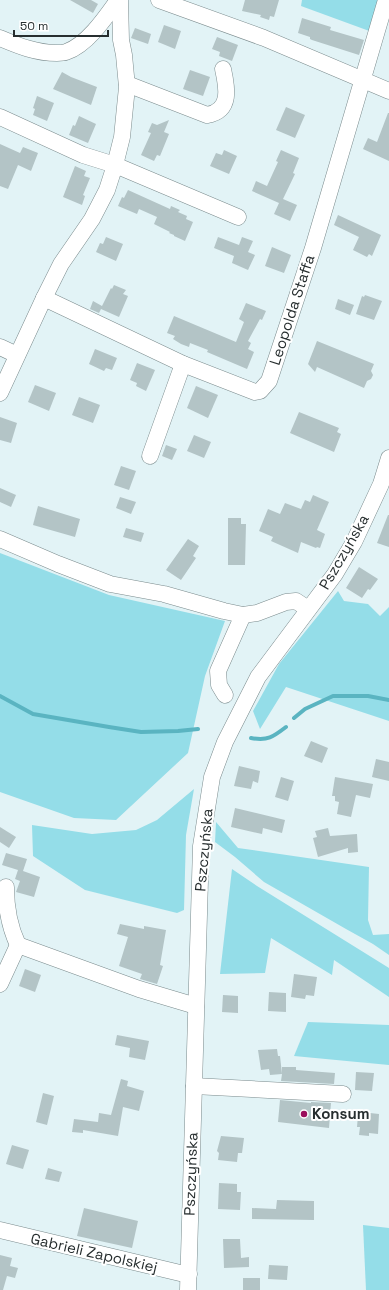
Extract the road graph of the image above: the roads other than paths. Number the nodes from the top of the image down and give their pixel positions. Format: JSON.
{"nodes":[{"id":1,"x":119,"y":0,"type":"edge"},
{"id":2,"x":159,"y":0,"type":"edge"},
{"id":3,"x":386,"y":0,"type":"edge"},
{"id":4,"x":0,"y":38,"type":"edge"},
{"id":5,"x":224,"y":69,"type":"dead end"},
{"id":6,"x":362,"y":79,"type":"junction"},
{"id":7,"x":127,"y":84,"type":"junction"},
{"id":8,"x":389,"y":91,"type":"edge"},
{"id":9,"x":0,"y":116,"type":"edge"},
{"id":10,"x":115,"y":166,"type":"junction"},
{"id":11,"x":238,"y":216,"type":"dead end"},
{"id":12,"x":44,"y":298,"type":"junction"},
{"id":13,"x":0,"y":348,"type":"edge"},
{"id":14,"x":17,"y":355,"type":"junction"},
{"id":15,"x":182,"y":364,"type":"junction"},
{"id":16,"x":0,"y":393,"type":"edge"},
{"id":17,"x":150,"y":456,"type":"dead end"},
{"id":18,"x":389,"y":458,"type":"edge"},
{"id":19,"x":0,"y":539,"type":"edge"},
{"id":20,"x":308,"y":609,"type":"junction"},
{"id":21,"x":243,"y":615,"type":"junction"},
{"id":22,"x":225,"y":694,"type":"dead end"},
{"id":23,"x":6,"y":887,"type":"dead end"},
{"id":24,"x":18,"y":945,"type":"junction"},
{"id":25,"x":0,"y":984,"type":"edge"},
{"id":26,"x":196,"y":1006,"type":"junction"},
{"id":27,"x":194,"y":1086,"type":"junction"},
{"id":28,"x":343,"y":1094,"type":"dead end"},
{"id":29,"x":0,"y":1230,"type":"edge"},
{"id":30,"x":189,"y":1274,"type":"junction"},
{"id":31,"x":188,"y":1290,"type":"edge"}],
"edges":[{"from":1,"to":4,"type":"street"},
{"from":1,"to":7,"type":"street"},
{"from":2,"to":6,"type":"street"},
{"from":3,"to":6,"type":"street","name":"Leopolda Staffa"},
{"from":5,"to":7,"type":"street"},
{"from":6,"to":8,"type":"street"},
{"from":6,"to":15,"type":"street","name":"Leopolda Staffa"},
{"from":7,"to":10,"type":"street"},
{"from":9,"to":10,"type":"street"},
{"from":10,"to":11,"type":"street"},
{"from":10,"to":12,"type":"street"},
{"from":12,"to":14,"type":"street"},
{"from":12,"to":15,"type":"street","name":"Leopolda Staffa"},
{"from":13,"to":14,"type":"street"},
{"from":14,"to":16,"type":"street"},
{"from":15,"to":17,"type":"street"},
{"from":18,"to":20,"type":"street","name":"Pszczyńska"},
{"from":19,"to":21,"type":"street"},
{"from":20,"to":21,"type":"street"},
{"from":20,"to":26,"type":"street","name":"Pszczyńska"},
{"from":21,"to":22,"type":"street"},
{"from":23,"to":24,"type":"street"},
{"from":24,"to":25,"type":"street"},
{"from":24,"to":26,"type":"street"},
{"from":26,"to":27,"type":"street","name":"Pszczyńska"},
{"from":27,"to":28,"type":"street"},
{"from":27,"to":30,"type":"street","name":"Pszczyńska"},
{"from":29,"to":30,"type":"street","name":"Gabrieli Zapolskiej"},
{"from":30,"to":31,"type":"street","name":"Pszczyńska"}]}
